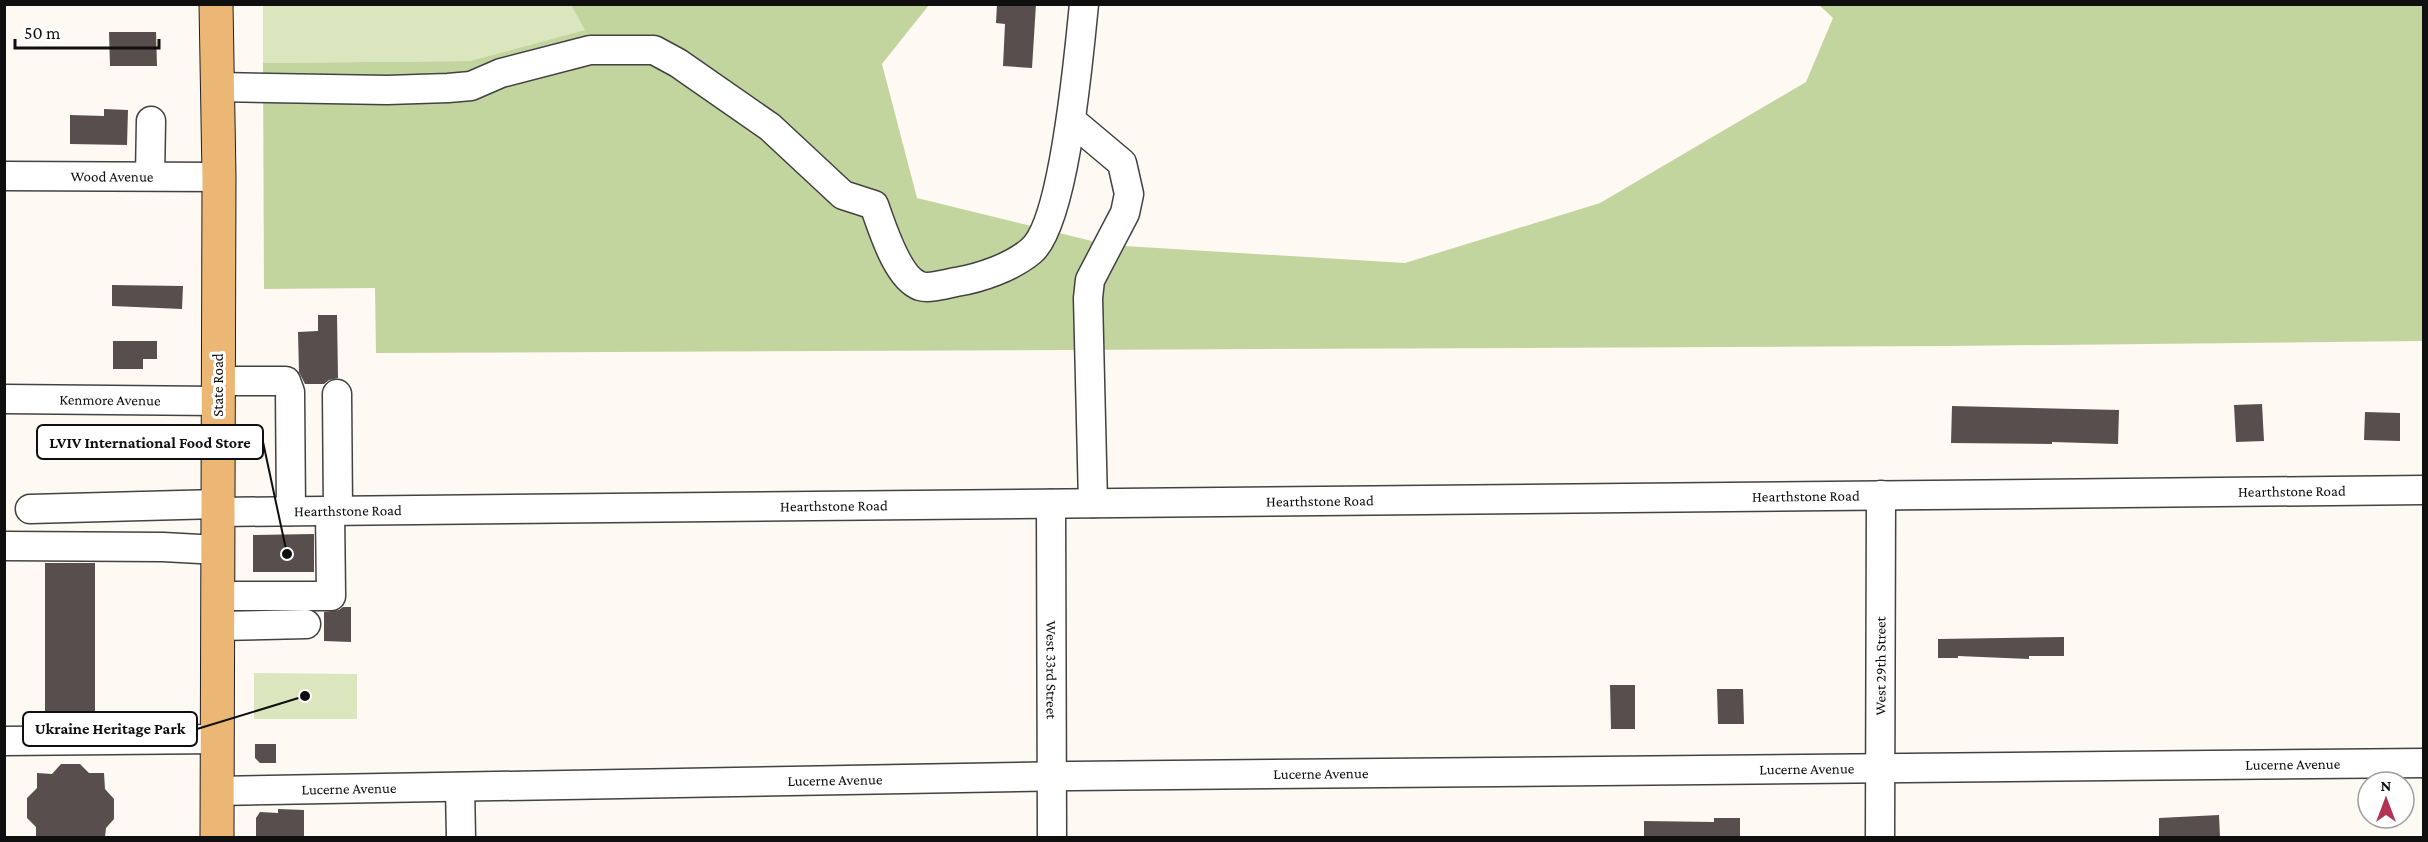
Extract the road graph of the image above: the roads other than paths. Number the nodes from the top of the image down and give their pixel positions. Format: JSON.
{"nodes":[{"id":1,"x":216,"y":4,"type":"edge"},
{"id":2,"x":1084,"y":4,"type":"edge"},
{"id":3,"x":218,"y":87,"type":"junction"},
{"id":4,"x":151,"y":121,"type":"dead end"},
{"id":5,"x":1072,"y":121,"type":"junction"},
{"id":6,"x":4,"y":176,"type":"edge"},
{"id":7,"x":150,"y":176,"type":"junction"},
{"id":8,"x":219,"y":177,"type":"junction"},
{"id":9,"x":218,"y":391,"type":"junction"},
{"id":10,"x":337,"y":394,"type":"dead end"},
{"id":11,"x":4,"y":399,"type":"edge"},
{"id":12,"x":2424,"y":490,"type":"edge"},
{"id":13,"x":1881,"y":495,"type":"junction"},
{"id":14,"x":1093,"y":503,"type":"junction"},
{"id":15,"x":1051,"y":504,"type":"junction"},
{"id":16,"x":218,"y":508,"type":"junction"},
{"id":17,"x":30,"y":509,"type":"dead end"},
{"id":18,"x":291,"y":511,"type":"junction"},
{"id":19,"x":334,"y":511,"type":"junction"},
{"id":20,"x":4,"y":546,"type":"edge"},
{"id":21,"x":218,"y":550,"type":"junction"},
{"id":22,"x":273,"y":596,"type":"junction"},
{"id":23,"x":218,"y":611,"type":"junction"},
{"id":24,"x":306,"y":624,"type":"dead end"},
{"id":25,"x":274,"y":625,"type":"junction"},
{"id":26,"x":218,"y":739,"type":"junction"},
{"id":27,"x":4,"y":741,"type":"edge"},
{"id":28,"x":2424,"y":763,"type":"edge"},
{"id":29,"x":1882,"y":768,"type":"junction"},
{"id":30,"x":1052,"y":777,"type":"junction"},
{"id":31,"x":460,"y":787,"type":"junction"},
{"id":32,"x":217,"y":791,"type":"junction"},
{"id":33,"x":217,"y":837,"type":"edge"},
{"id":34,"x":461,"y":837,"type":"edge"},
{"id":35,"x":1052,"y":837,"type":"edge"},
{"id":36,"x":1880,"y":837,"type":"edge"}],
"edges":[{"from":1,"to":3,"type":"main road","name":"State Road"},
{"from":2,"to":5,"type":"street"},
{"from":3,"to":5,"type":"street"},
{"from":3,"to":8,"type":"main road","name":"State Road"},
{"from":4,"to":7,"type":"street"},
{"from":5,"to":14,"type":"street"},
{"from":6,"to":7,"type":"street","name":"Wood Avenue"},
{"from":7,"to":8,"type":"street","name":"Wood Avenue"},
{"from":8,"to":9,"type":"main road","name":"State Road"},
{"from":9,"to":11,"type":"street","name":"Kenmore Avenue"},
{"from":9,"to":16,"type":"main road","name":"State Road"},
{"from":9,"to":18,"type":"street","name":"Kenmore Avenue"},
{"from":10,"to":19,"type":"street"},
{"from":12,"to":13,"type":"street","name":"Hearthstone Road"},
{"from":13,"to":14,"type":"street","name":"Hearthstone Road"},
{"from":13,"to":29,"type":"street","name":"West 29th Street"},
{"from":14,"to":15,"type":"street","name":"Hearthstone Road"},
{"from":15,"to":19,"type":"street","name":"Hearthstone Road"},
{"from":15,"to":30,"type":"street","name":"West 33rd Street"},
{"from":16,"to":17,"type":"street","name":"Hearthstone Road"},
{"from":16,"to":18,"type":"street","name":"Hearthstone Road"},
{"from":16,"to":21,"type":"main road","name":"State Road"},
{"from":18,"to":19,"type":"street","name":"Hearthstone Road"},
{"from":19,"to":22,"type":"street"},
{"from":20,"to":21,"type":"street"},
{"from":21,"to":23,"type":"main road","name":"State Road"},
{"from":22,"to":23,"type":"street"},
{"from":22,"to":25,"type":"street"},
{"from":23,"to":25,"type":"street"},
{"from":23,"to":26,"type":"main road","name":"State Road"},
{"from":24,"to":25,"type":"street"},
{"from":26,"to":27,"type":"street"},
{"from":26,"to":32,"type":"main road","name":"State Road"},
{"from":28,"to":29,"type":"street","name":"Lucerne Avenue"},
{"from":29,"to":30,"type":"street","name":"Lucerne Avenue"},
{"from":29,"to":36,"type":"street","name":"West 29th Street"},
{"from":30,"to":31,"type":"street","name":"Lucerne Avenue"},
{"from":30,"to":35,"type":"street","name":"West 33rd Street"},
{"from":31,"to":32,"type":"street","name":"Lucerne Avenue"},
{"from":31,"to":34,"type":"street"},
{"from":32,"to":33,"type":"main road","name":"State Road"}]}
